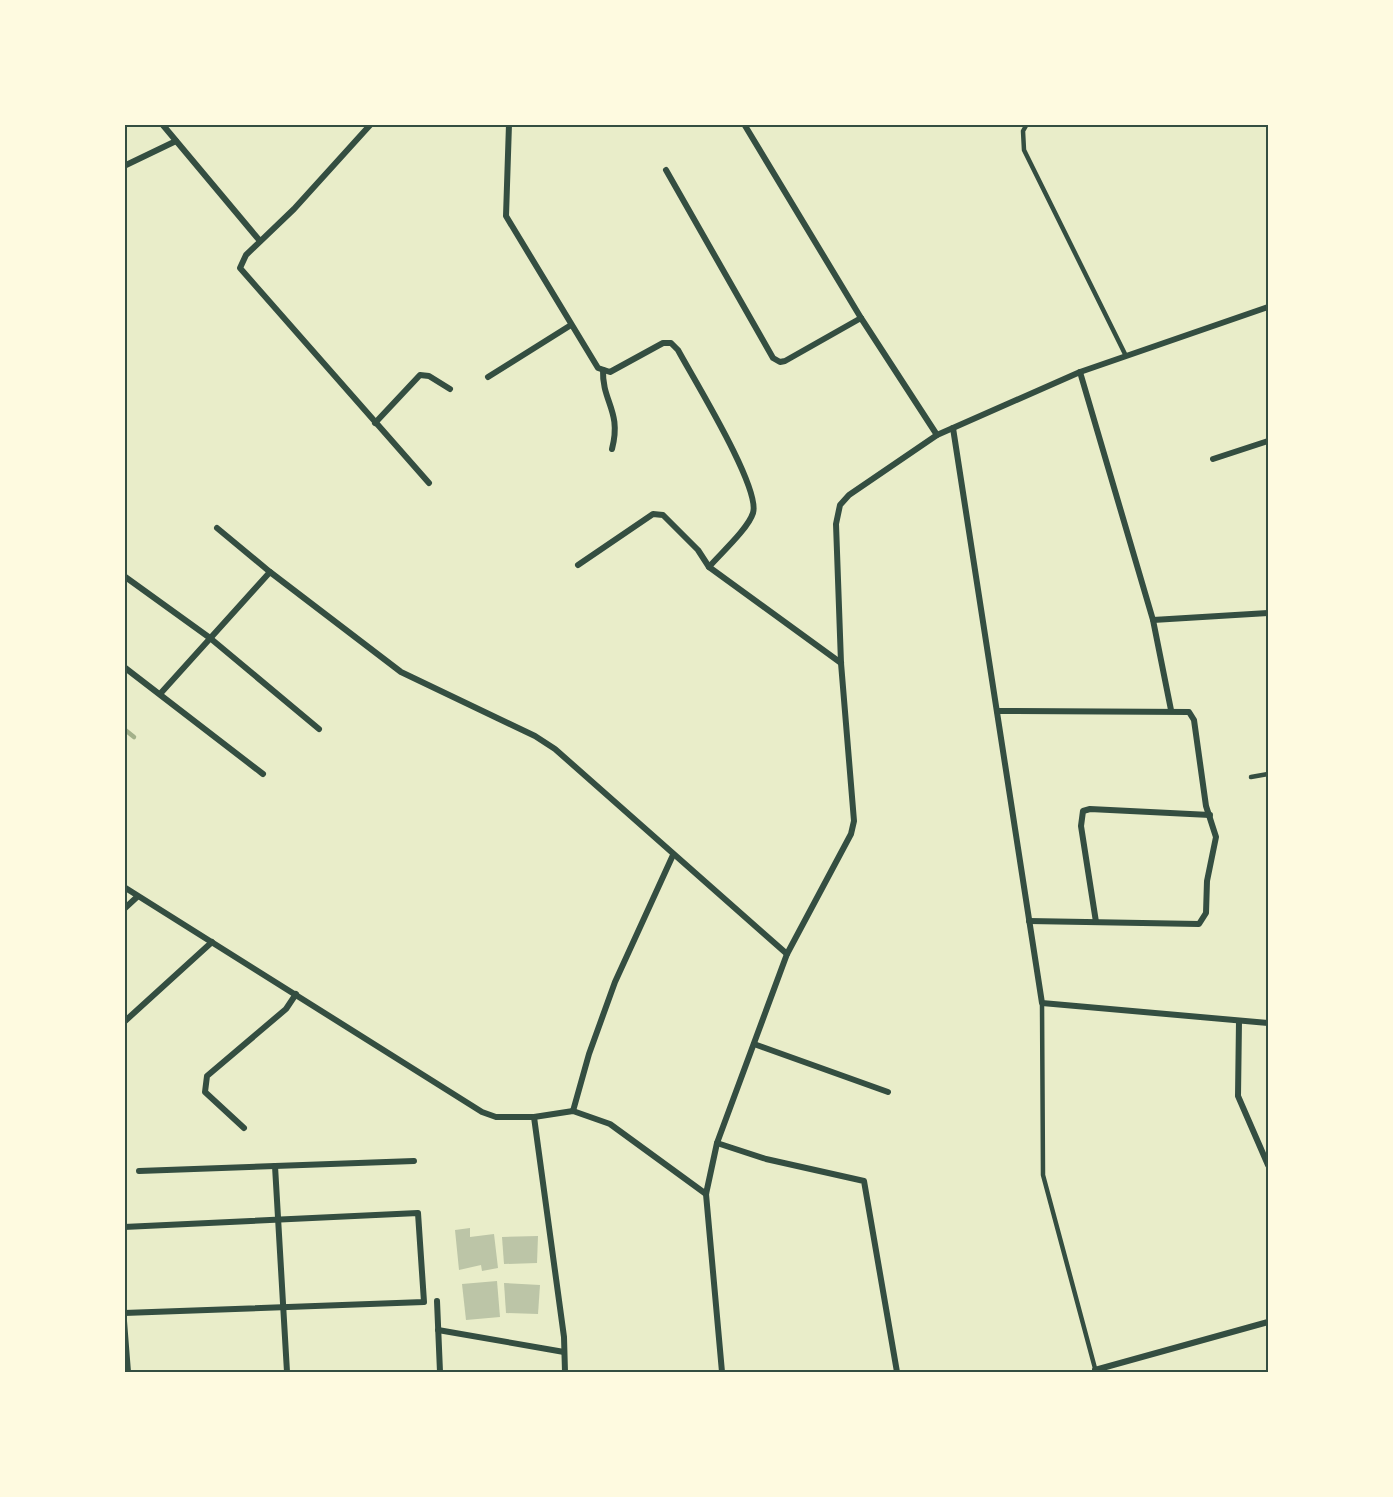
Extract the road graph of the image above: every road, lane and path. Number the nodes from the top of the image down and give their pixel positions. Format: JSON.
{"nodes":[{"id":1,"x":162,"y":124,"type":"edge"},
{"id":2,"x":371,"y":124,"type":"edge"},
{"id":3,"x":509,"y":124,"type":"edge"},
{"id":4,"x":1027,"y":124,"type":"edge"},
{"id":5,"x":745,"y":125,"type":"edge"},
{"id":6,"x":176,"y":141,"type":"junction"},
{"id":7,"x":124,"y":166,"type":"edge"},
{"id":8,"x":666,"y":170,"type":"dead end"},
{"id":9,"x":260,"y":241,"type":"junction"},
{"id":10,"x":1269,"y":307,"type":"edge"},
{"id":11,"x":861,"y":318,"type":"junction"},
{"id":12,"x":571,"y":325,"type":"junction"},
{"id":13,"x":1126,"y":356,"type":"junction"},
{"id":14,"x":603,"y":370,"type":"junction"},
{"id":15,"x":1080,"y":372,"type":"junction"},
{"id":16,"x":488,"y":377,"type":"dead end"},
{"id":17,"x":450,"y":389,"type":"dead end"},
{"id":18,"x":375,"y":423,"type":"junction"},
{"id":19,"x":953,"y":428,"type":"junction"},
{"id":20,"x":937,"y":435,"type":"junction"},
{"id":21,"x":1269,"y":441,"type":"edge"},
{"id":22,"x":612,"y":449,"type":"dead end"},
{"id":23,"x":1213,"y":459,"type":"dead end"},
{"id":24,"x":429,"y":483,"type":"dead end"},
{"id":25,"x":217,"y":528,"type":"dead end"},
{"id":26,"x":578,"y":565,"type":"dead end"},
{"id":27,"x":709,"y":567,"type":"junction"},
{"id":28,"x":270,"y":572,"type":"junction"},
{"id":29,"x":124,"y":576,"type":"edge"},
{"id":30,"x":1269,"y":613,"type":"edge"},
{"id":31,"x":1153,"y":620,"type":"junction"},
{"id":32,"x":210,"y":638,"type":"junction"},
{"id":33,"x":841,"y":663,"type":"junction"},
{"id":34,"x":124,"y":667,"type":"edge"},
{"id":35,"x":160,"y":694,"type":"junction"},
{"id":36,"x":1171,"y":710,"type":"junction"},
{"id":37,"x":997,"y":711,"type":"junction"},
{"id":38,"x":319,"y":729,"type":"dead end"},
{"id":39,"x":263,"y":774,"type":"dead end"},
{"id":40,"x":1269,"y":774,"type":"edge"},
{"id":41,"x":1251,"y":777,"type":"dead end"},
{"id":42,"x":1210,"y":815,"type":"junction"},
{"id":43,"x":673,"y":855,"type":"junction"},
{"id":44,"x":124,"y":887,"type":"edge"},
{"id":45,"x":137,"y":897,"type":"junction"},
{"id":46,"x":124,"y":909,"type":"edge"},
{"id":47,"x":1029,"y":921,"type":"junction"},
{"id":48,"x":1096,"y":922,"type":"junction"},
{"id":49,"x":212,"y":942,"type":"junction"},
{"id":50,"x":787,"y":954,"type":"junction"},
{"id":51,"x":296,"y":994,"type":"junction"},
{"id":52,"x":1042,"y":1003,"type":"junction"},
{"id":53,"x":1239,"y":1021,"type":"junction"},
{"id":54,"x":124,"y":1022,"type":"edge"},
{"id":55,"x":1269,"y":1023,"type":"edge"},
{"id":56,"x":754,"y":1044,"type":"junction"},
{"id":57,"x":888,"y":1092,"type":"dead end"},
{"id":58,"x":573,"y":1111,"type":"junction"},
{"id":59,"x":534,"y":1118,"type":"junction"},
{"id":60,"x":244,"y":1128,"type":"dead end"},
{"id":61,"x":717,"y":1143,"type":"junction"},
{"id":62,"x":414,"y":1161,"type":"dead end"},
{"id":63,"x":1269,"y":1165,"type":"edge"},
{"id":64,"x":275,"y":1166,"type":"junction"},
{"id":65,"x":139,"y":1171,"type":"dead end"},
{"id":66,"x":706,"y":1194,"type":"junction"},
{"id":67,"x":279,"y":1218,"type":"junction"},
{"id":68,"x":124,"y":1227,"type":"edge"},
{"id":69,"x":437,"y":1301,"type":"dead end"},
{"id":70,"x":284,"y":1308,"type":"junction"},
{"id":71,"x":124,"y":1313,"type":"edge"},
{"id":72,"x":124,"y":1321,"type":"edge"},
{"id":73,"x":1269,"y":1322,"type":"edge"},
{"id":74,"x":438,"y":1330,"type":"junction"},
{"id":75,"x":564,"y":1352,"type":"junction"},
{"id":76,"x":1095,"y":1371,"type":"edge"},
{"id":77,"x":128,"y":1372,"type":"edge"},
{"id":78,"x":287,"y":1372,"type":"edge"},
{"id":79,"x":440,"y":1372,"type":"edge"},
{"id":80,"x":565,"y":1372,"type":"edge"},
{"id":81,"x":722,"y":1372,"type":"edge"},
{"id":82,"x":897,"y":1372,"type":"edge"}],
"edges":[{"from":1,"to":6,"type":"street"},
{"from":2,"to":9,"type":"street"},
{"from":3,"to":12,"type":"street"},
{"from":4,"to":13,"type":"lane"},
{"from":5,"to":11,"type":"street"},
{"from":6,"to":7,"type":"street"},
{"from":6,"to":9,"type":"street"},
{"from":8,"to":11,"type":"street"},
{"from":9,"to":18,"type":"street"},
{"from":10,"to":13,"type":"street"},
{"from":11,"to":20,"type":"street"},
{"from":12,"to":14,"type":"street"},
{"from":12,"to":16,"type":"street"},
{"from":13,"to":15,"type":"street"},
{"from":14,"to":22,"type":"street"},
{"from":14,"to":27,"type":"street"},
{"from":15,"to":19,"type":"street"},
{"from":15,"to":31,"type":"street"},
{"from":17,"to":18,"type":"street"},
{"from":18,"to":24,"type":"street"},
{"from":19,"to":20,"type":"street"},
{"from":19,"to":37,"type":"street"},
{"from":20,"to":33,"type":"street"},
{"from":21,"to":23,"type":"street"},
{"from":25,"to":28,"type":"street"},
{"from":26,"to":27,"type":"street"},
{"from":27,"to":33,"type":"street"},
{"from":28,"to":32,"type":"street"},
{"from":28,"to":43,"type":"street"},
{"from":29,"to":32,"type":"street"},
{"from":30,"to":31,"type":"street"},
{"from":31,"to":36,"type":"street"},
{"from":32,"to":35,"type":"street"},
{"from":32,"to":38,"type":"street"},
{"from":33,"to":50,"type":"street"},
{"from":34,"to":35,"type":"street"},
{"from":35,"to":39,"type":"street"},
{"from":36,"to":37,"type":"street"},
{"from":36,"to":42,"type":"street"},
{"from":37,"to":47,"type":"street"},
{"from":40,"to":41,"type":"lane"},
{"from":42,"to":48,"type":"street"},
{"from":42,"to":48,"type":"street"},
{"from":43,"to":50,"type":"street"},
{"from":43,"to":58,"type":"street"},
{"from":44,"to":45,"type":"street"},
{"from":45,"to":46,"type":"street"},
{"from":45,"to":49,"type":"street"},
{"from":47,"to":48,"type":"street"},
{"from":47,"to":52,"type":"street"},
{"from":49,"to":51,"type":"street"},
{"from":49,"to":54,"type":"street"},
{"from":50,"to":56,"type":"street"},
{"from":51,"to":59,"type":"street"},
{"from":51,"to":60,"type":"street"},
{"from":52,"to":53,"type":"street"},
{"from":52,"to":76,"type":"lane"},
{"from":53,"to":55,"type":"street"},
{"from":53,"to":63,"type":"street"},
{"from":56,"to":57,"type":"street"},
{"from":56,"to":61,"type":"street"},
{"from":58,"to":59,"type":"street"},
{"from":58,"to":66,"type":"street"},
{"from":59,"to":75,"type":"street"},
{"from":61,"to":66,"type":"street"},
{"from":61,"to":82,"type":"street"},
{"from":62,"to":64,"type":"street"},
{"from":64,"to":65,"type":"street"},
{"from":64,"to":67,"type":"street"},
{"from":66,"to":81,"type":"street"},
{"from":67,"to":68,"type":"street"},
{"from":67,"to":70,"type":"street"},
{"from":67,"to":70,"type":"street"},
{"from":69,"to":74,"type":"street"},
{"from":70,"to":71,"type":"street"},
{"from":70,"to":78,"type":"street"},
{"from":72,"to":77,"type":"street"},
{"from":73,"to":76,"type":"street"},
{"from":74,"to":75,"type":"street"},
{"from":74,"to":79,"type":"street"},
{"from":75,"to":80,"type":"street"}]}
